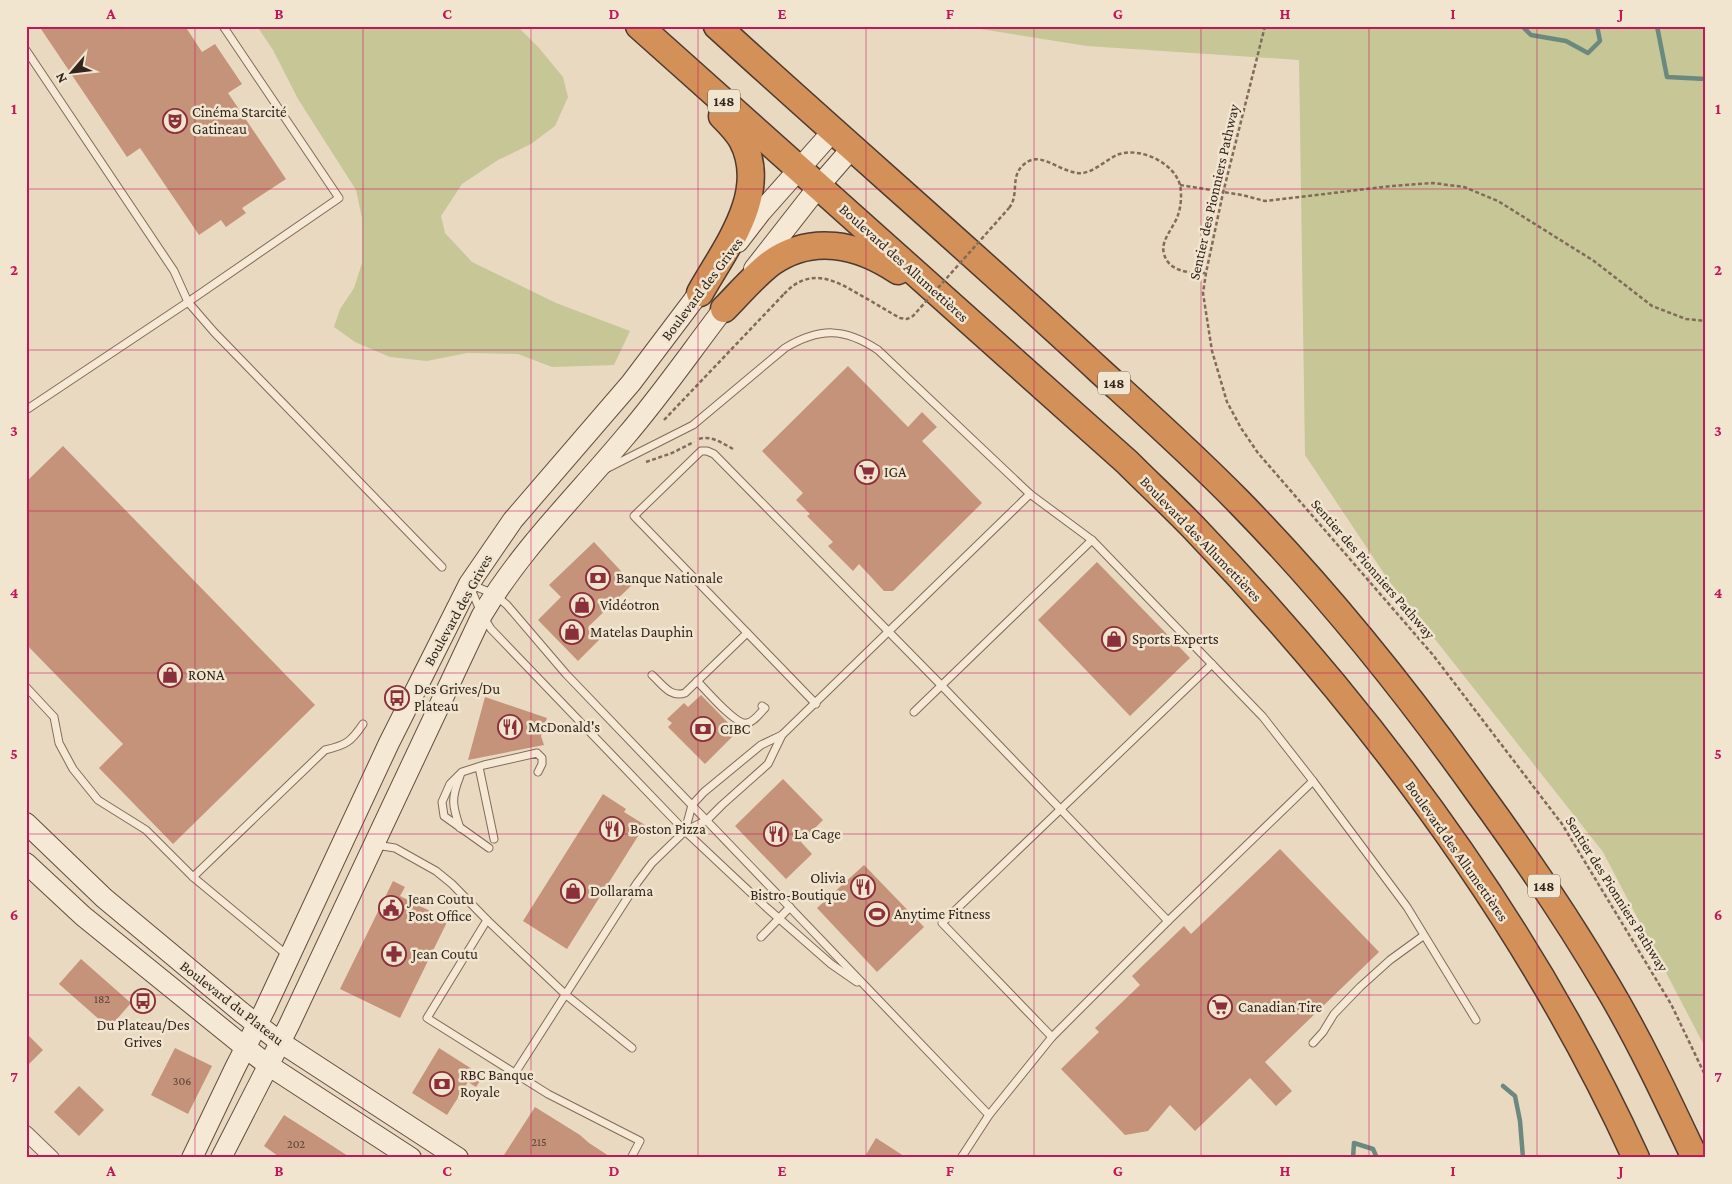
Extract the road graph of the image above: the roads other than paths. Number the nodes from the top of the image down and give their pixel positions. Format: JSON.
{"nodes":[{"id":1,"x":223,"y":26,"type":"edge"},
{"id":2,"x":717,"y":26,"type":"edge"},
{"id":3,"x":643,"y":30,"type":"edge"},
{"id":4,"x":26,"y":50,"type":"edge"},
{"id":5,"x":842,"y":140,"type":"junction"},
{"id":6,"x":800,"y":168,"type":"junction"},
{"id":7,"x":819,"y":186,"type":"junction"},
{"id":8,"x":700,"y":293,"type":"junction"},
{"id":9,"x":188,"y":302,"type":"junction"},
{"id":10,"x":952,"y":306,"type":"junction"},
{"id":11,"x":724,"y":309,"type":"junction"},
{"id":12,"x":26,"y":410,"type":"edge"},
{"id":13,"x":592,"y":475,"type":"junction"},
{"id":14,"x":1030,"y":494,"type":"junction"},
{"id":15,"x":1092,"y":540,"type":"junction"},
{"id":16,"x":442,"y":567,"type":"dead end"},
{"id":17,"x":469,"y":584,"type":"junction"},
{"id":18,"x":494,"y":594,"type":"junction"},
{"id":19,"x":482,"y":615,"type":"junction"},
{"id":20,"x":888,"y":631,"type":"junction"},
{"id":21,"x":746,"y":633,"type":"junction"},
{"id":22,"x":1212,"y":664,"type":"junction"},
{"id":23,"x":652,"y":674,"type":"dead end"},
{"id":24,"x":698,"y":681,"type":"junction"},
{"id":25,"x":942,"y":686,"type":"junction"},
{"id":26,"x":26,"y":687,"type":"edge"},
{"id":27,"x":816,"y":704,"type":"junction"},
{"id":28,"x":762,"y":706,"type":"dead end"},
{"id":29,"x":914,"y":712,"type":"dead end"},
{"id":30,"x":363,"y":724,"type":"dead end"},
{"id":31,"x":782,"y":736,"type":"junction"},
{"id":32,"x":479,"y":767,"type":"junction"},
{"id":33,"x":462,"y":772,"type":"junction"},
{"id":34,"x":538,"y":772,"type":"dead end"},
{"id":35,"x":1313,"y":781,"type":"junction"},
{"id":36,"x":692,"y":805,"type":"junction"},
{"id":37,"x":1061,"y":809,"type":"junction"},
{"id":38,"x":707,"y":820,"type":"junction"},
{"id":39,"x":26,"y":823,"type":"edge"},
{"id":40,"x":460,"y":828,"type":"junction"},
{"id":41,"x":685,"y":831,"type":"junction"},
{"id":42,"x":494,"y":839,"type":"dead end"},
{"id":43,"x":373,"y":845,"type":"junction"},
{"id":44,"x":489,"y":848,"type":"dead end"},
{"id":45,"x":26,"y":863,"type":"edge"},
{"id":46,"x":193,"y":877,"type":"junction"},
{"id":47,"x":790,"y":907,"type":"junction"},
{"id":48,"x":779,"y":918,"type":"junction"},
{"id":49,"x":487,"y":920,"type":"junction"},
{"id":50,"x":1168,"y":921,"type":"junction"},
{"id":51,"x":1423,"y":936,"type":"junction"},
{"id":52,"x":761,"y":937,"type":"dead end"},
{"id":53,"x":289,"y":957,"type":"junction"},
{"id":54,"x":871,"y":992,"type":"junction"},
{"id":55,"x":565,"y":994,"type":"junction"},
{"id":56,"x":1476,"y":1020,"type":"dead end"},
{"id":57,"x":257,"y":1025,"type":"junction"},
{"id":58,"x":1052,"y":1037,"type":"junction"},
{"id":59,"x":280,"y":1042,"type":"junction"},
{"id":60,"x":1313,"y":1043,"type":"dead end"},
{"id":61,"x":246,"y":1048,"type":"junction"},
{"id":62,"x":632,"y":1048,"type":"dead end"},
{"id":63,"x":268,"y":1065,"type":"junction"},
{"id":64,"x":515,"y":1074,"type":"junction"},
{"id":65,"x":989,"y":1115,"type":"junction"},
{"id":66,"x":26,"y":1133,"type":"edge"},
{"id":67,"x":52,"y":1158,"type":"edge"},
{"id":68,"x":192,"y":1158,"type":"edge"},
{"id":69,"x":221,"y":1158,"type":"edge"},
{"id":70,"x":411,"y":1158,"type":"edge"},
{"id":71,"x":458,"y":1158,"type":"edge"},
{"id":72,"x":631,"y":1158,"type":"edge"},
{"id":73,"x":961,"y":1158,"type":"edge"},
{"id":74,"x":1636,"y":1158,"type":"edge"},
{"id":75,"x":1695,"y":1158,"type":"edge"}],
"edges":[{"from":1,"to":9,"type":"lane"},
{"from":2,"to":5,"type":"highway","number":"148"},
{"from":3,"to":6,"type":"highway","name":"Boulevard des Allumettières","number":"148"},
{"from":3,"to":8,"type":"highway"},
{"from":4,"to":9,"type":"lane"},
{"from":5,"to":6,"type":"street","name":"Boulevard des Grives"},
{"from":5,"to":7,"type":"street","name":"Boulevard des Grives"},
{"from":5,"to":75,"type":"highway","number":"148"},
{"from":6,"to":7,"type":"highway","name":"Boulevard des Allumettières","number":"148"},
{"from":6,"to":8,"type":"street","name":"Boulevard des Grives"},
{"from":7,"to":10,"type":"highway","name":"Boulevard des Allumettières","number":"148"},
{"from":7,"to":11,"type":"street","name":"Boulevard des Grives"},
{"from":8,"to":17,"type":"street","name":"Boulevard des Grives"},
{"from":9,"to":12,"type":"lane"},
{"from":9,"to":16,"type":"lane"},
{"from":10,"to":11,"type":"highway"},
{"from":10,"to":74,"type":"highway","name":"Boulevard des Allumettières","number":"148"},
{"from":11,"to":13,"type":"street","name":"Boulevard des Grives"},
{"from":13,"to":14,"type":"lane"},
{"from":13,"to":18,"type":"street","name":"Boulevard des Grives"},
{"from":14,"to":15,"type":"lane"},
{"from":14,"to":20,"type":"lane"},
{"from":15,"to":22,"type":"lane"},
{"from":15,"to":25,"type":"lane"},
{"from":17,"to":18,"type":"lane"},
{"from":17,"to":19,"type":"lane"},
{"from":17,"to":53,"type":"street","name":"Boulevard des Grives"},
{"from":18,"to":19,"type":"street","name":"Boulevard des Grives"},
{"from":18,"to":36,"type":"lane"},
{"from":19,"to":41,"type":"lane"},
{"from":19,"to":43,"type":"street","name":"Boulevard des Grives"},
{"from":20,"to":21,"type":"lane"},
{"from":20,"to":25,"type":"lane"},
{"from":20,"to":27,"type":"lane"},
{"from":21,"to":24,"type":"lane"},
{"from":21,"to":27,"type":"lane"},
{"from":22,"to":35,"type":"lane"},
{"from":22,"to":37,"type":"lane"},
{"from":23,"to":24,"type":"lane"},
{"from":24,"to":28,"type":"lane"},
{"from":25,"to":29,"type":"lane"},
{"from":25,"to":37,"type":"lane"},
{"from":26,"to":46,"type":"lane"},
{"from":27,"to":31,"type":"lane"},
{"from":30,"to":46,"type":"lane"},
{"from":31,"to":36,"type":"lane"},
{"from":31,"to":38,"type":"lane"},
{"from":32,"to":33,"type":"lane"},
{"from":32,"to":34,"type":"lane"},
{"from":32,"to":42,"type":"lane"},
{"from":33,"to":40,"type":"lane"},
{"from":33,"to":40,"type":"lane"},
{"from":35,"to":50,"type":"lane"},
{"from":35,"to":51,"type":"lane"},
{"from":36,"to":38,"type":"lane"},
{"from":36,"to":41,"type":"lane"},
{"from":37,"to":50,"type":"lane"},
{"from":37,"to":58,"type":"lane"},
{"from":38,"to":41,"type":"lane"},
{"from":38,"to":47,"type":"lane"},
{"from":39,"to":57,"type":"street","name":"Boulevard du Plateau"},
{"from":40,"to":44,"type":"lane"},
{"from":41,"to":48,"type":"lane"},
{"from":41,"to":55,"type":"lane"},
{"from":43,"to":49,"type":"lane"},
{"from":43,"to":59,"type":"street","name":"Boulevard des Grives"},
{"from":45,"to":61,"type":"street","name":"Boulevard du Plateau"},
{"from":46,"to":53,"type":"lane"},
{"from":47,"to":48,"type":"lane"},
{"from":47,"to":54,"type":"lane"},
{"from":48,"to":52,"type":"lane"},
{"from":48,"to":54,"type":"lane"},
{"from":49,"to":55,"type":"lane"},
{"from":49,"to":64,"type":"lane"},
{"from":50,"to":58,"type":"lane"},
{"from":51,"to":56,"type":"lane"},
{"from":51,"to":60,"type":"lane"},
{"from":53,"to":57,"type":"street","name":"Boulevard des Grives"},
{"from":54,"to":65,"type":"lane"},
{"from":55,"to":62,"type":"lane"},
{"from":55,"to":64,"type":"lane"},
{"from":57,"to":59,"type":"street","name":"Boulevard du Plateau"},
{"from":57,"to":61,"type":"street","name":"Boulevard des Grives"},
{"from":58,"to":65,"type":"lane"},
{"from":59,"to":63,"type":"street","name":"Boulevard des Grives"},
{"from":59,"to":71,"type":"street","name":"Boulevard du Plateau"},
{"from":61,"to":63,"type":"street","name":"Boulevard du Plateau"},
{"from":61,"to":68,"type":"street","name":"Boulevard des Grives"},
{"from":63,"to":69,"type":"street","name":"Boulevard des Grives"},
{"from":63,"to":70,"type":"street","name":"Boulevard du Plateau"},
{"from":64,"to":72,"type":"lane"},
{"from":65,"to":73,"type":"lane"},
{"from":66,"to":67,"type":"street"}]}
